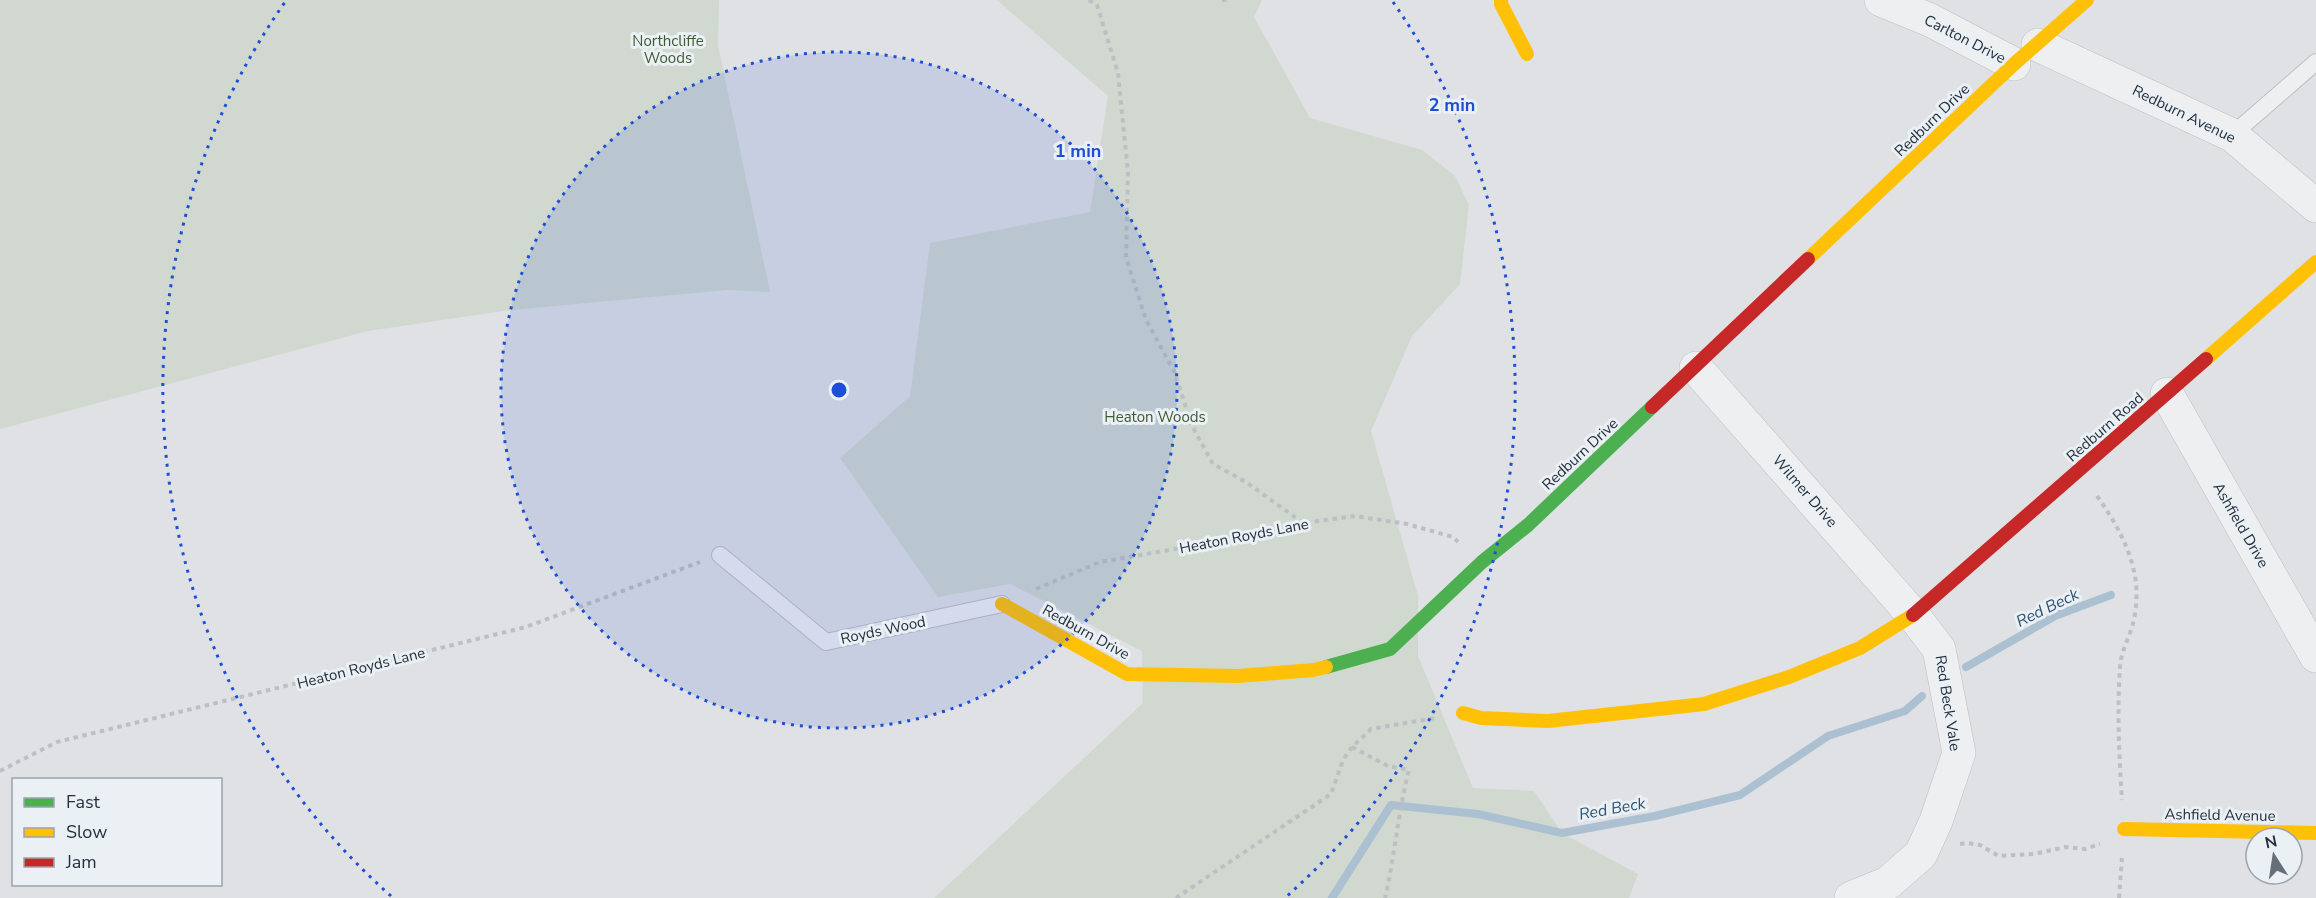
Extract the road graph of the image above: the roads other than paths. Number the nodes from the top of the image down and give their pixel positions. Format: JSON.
{"nodes":[{"id":1,"x":1501,"y":0,"type":"edge"},
{"id":2,"x":1881,"y":0,"type":"edge"},
{"id":3,"x":2087,"y":0,"type":"edge"},
{"id":4,"x":1527,"y":54,"type":"dead end"},
{"id":5,"x":2026,"y":55,"type":"junction"},
{"id":6,"x":2316,"y":62,"type":"edge"},
{"id":7,"x":2232,"y":135,"type":"junction"},
{"id":8,"x":2316,"y":206,"type":"edge"},
{"id":9,"x":2316,"y":262,"type":"edge"},
{"id":10,"x":1696,"y":368,"type":"junction"},
{"id":11,"x":2167,"y":394,"type":"junction"},
{"id":12,"x":720,"y":555,"type":"road end"},
{"id":13,"x":1002,"y":604,"type":"joint"},
{"id":14,"x":1913,"y":615,"type":"junction"},
{"id":15,"x":2316,"y":656,"type":"edge"},
{"id":16,"x":1462,"y":713,"type":"road end"},
{"id":17,"x":2124,"y":829,"type":"road end"},
{"id":18,"x":2316,"y":833,"type":"edge"},
{"id":19,"x":1851,"y":898,"type":"edge"}],
"edges":[{"from":1,"to":4,"type":"street"},
{"from":2,"to":5,"type":"street","name":"Carlton Drive"},
{"from":3,"to":5,"type":"street","name":"Redburn Drive"},
{"from":5,"to":7,"type":"street","name":"Redburn Avenue"},
{"from":5,"to":10,"type":"street","name":"Redburn Drive"},
{"from":6,"to":7,"type":"lane"},
{"from":7,"to":8,"type":"street","name":"Redburn Avenue"},
{"from":9,"to":11,"type":"street","name":"Redburn Road"},
{"from":10,"to":13,"type":"street","name":"Redburn Drive"},
{"from":10,"to":14,"type":"street","name":"Wilmer Drive"},
{"from":11,"to":14,"type":"street","name":"Redburn Road"},
{"from":11,"to":15,"type":"street","name":"Ashfield Drive"},
{"from":12,"to":13,"type":"lane","name":"Royds Wood"},
{"from":14,"to":16,"type":"street","name":"Redburn Road"},
{"from":14,"to":19,"type":"street","name":"Red Beck Vale"},
{"from":17,"to":18,"type":"street","name":"Ashfield Avenue"}]}
